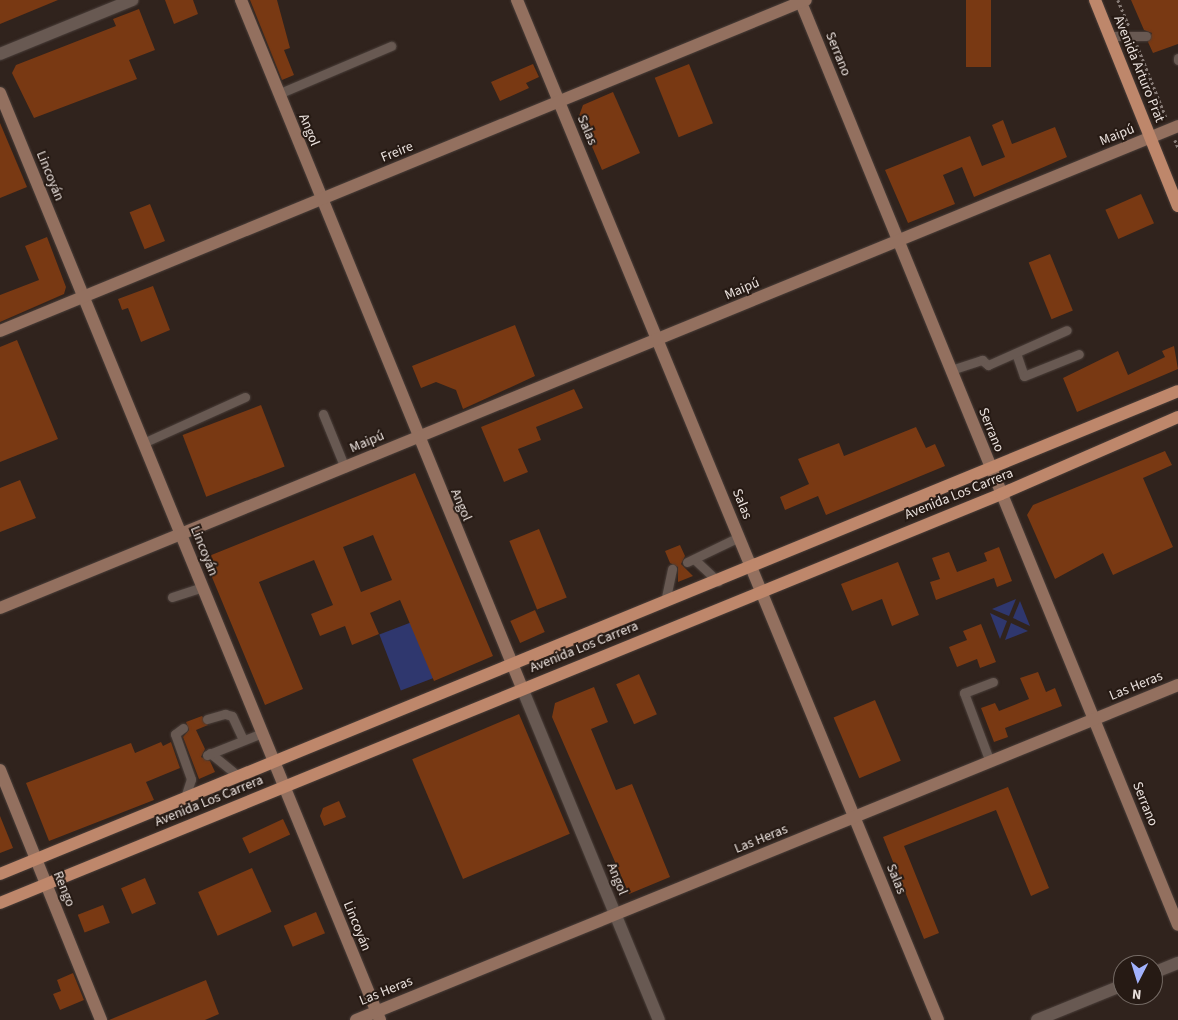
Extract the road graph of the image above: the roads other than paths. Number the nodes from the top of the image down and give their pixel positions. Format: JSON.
{"nodes":[{"id":1,"x":132,"y":0,"type":"edge"},
{"id":2,"x":240,"y":0,"type":"edge"},
{"id":3,"x":517,"y":0,"type":"edge"},
{"id":4,"x":1095,"y":0,"type":"edge"},
{"id":5,"x":802,"y":1,"type":"edge"},
{"id":6,"x":1110,"y":36,"type":"junction"},
{"id":7,"x":1146,"y":36,"type":"dead end"},
{"id":8,"x":391,"y":46,"type":"dead end"},
{"id":9,"x":0,"y":54,"type":"edge"},
{"id":10,"x":0,"y":93,"type":"edge"},
{"id":11,"x":278,"y":94,"type":"junction"},
{"id":12,"x":559,"y":102,"type":"junction"},
{"id":13,"x":1174,"y":128,"type":"edge"},
{"id":14,"x":1150,"y":137,"type":"junction"},
{"id":15,"x":321,"y":200,"type":"junction"},
{"id":16,"x":1178,"y":206,"type":"edge"},
{"id":17,"x":898,"y":241,"type":"junction"},
{"id":18,"x":84,"y":297,"type":"junction"},
{"id":19,"x":1067,"y":330,"type":"dead end"},
{"id":20,"x":0,"y":331,"type":"edge"},
{"id":21,"x":659,"y":340,"type":"junction"},
{"id":22,"x":1016,"y":353,"type":"junction"},
{"id":23,"x":1079,"y":354,"type":"dead end"},
{"id":24,"x":951,"y":370,"type":"junction"},
{"id":25,"x":1178,"y":392,"type":"edge"},
{"id":26,"x":245,"y":397,"type":"dead end"},
{"id":27,"x":323,"y":414,"type":"dead end"},
{"id":28,"x":1178,"y":417,"type":"edge"},
{"id":29,"x":417,"y":438,"type":"junction"},
{"id":30,"x":143,"y":443,"type":"junction"},
{"id":31,"x":345,"y":468,"type":"junction"},
{"id":32,"x":990,"y":468,"type":"junction"},
{"id":33,"x":1001,"y":494,"type":"junction"},
{"id":34,"x":181,"y":535,"type":"junction"},
{"id":35,"x":739,"y":537,"type":"junction"},
{"id":36,"x":752,"y":567,"type":"junction"},
{"id":37,"x":672,"y":569,"type":"dead end"},
{"id":38,"x":718,"y":581,"type":"junction"},
{"id":39,"x":202,"y":587,"type":"junction"},
{"id":40,"x":762,"y":591,"type":"junction"},
{"id":41,"x":172,"y":597,"type":"dead end"},
{"id":42,"x":665,"y":602,"type":"junction"},
{"id":43,"x":0,"y":608,"type":"edge"},
{"id":44,"x":512,"y":664,"type":"junction"},
{"id":45,"x":994,"y":682,"type":"dead end"},
{"id":46,"x":1178,"y":685,"type":"edge"},
{"id":47,"x":522,"y":688,"type":"junction"},
{"id":48,"x":207,"y":719,"type":"dead end"},
{"id":49,"x":1094,"y":719,"type":"junction"},
{"id":50,"x":179,"y":731,"type":"dead end"},
{"id":51,"x":262,"y":733,"type":"junction"},
{"id":52,"x":243,"y":740,"type":"junction"},
{"id":53,"x":274,"y":761,"type":"junction"},
{"id":54,"x":990,"y":762,"type":"junction"},
{"id":55,"x":0,"y":770,"type":"edge"},
{"id":56,"x":238,"y":776,"type":"junction"},
{"id":57,"x":284,"y":787,"type":"junction"},
{"id":58,"x":185,"y":798,"type":"junction"},
{"id":59,"x":854,"y":817,"type":"junction"},
{"id":60,"x":36,"y":859,"type":"junction"},
{"id":61,"x":0,"y":874,"type":"edge"},
{"id":62,"x":46,"y":884,"type":"junction"},
{"id":63,"x":0,"y":902,"type":"edge"},
{"id":64,"x":615,"y":914,"type":"junction"},
{"id":65,"x":1178,"y":926,"type":"edge"},
{"id":66,"x":1178,"y":963,"type":"edge"},
{"id":67,"x":1163,"y":969,"type":"edge"},
{"id":68,"x":1113,"y":989,"type":"edge"},
{"id":69,"x":378,"y":1016,"type":"edge"},
{"id":70,"x":101,"y":1020,"type":"edge"},
{"id":71,"x":356,"y":1020,"type":"edge"},
{"id":72,"x":658,"y":1020,"type":"edge"},
{"id":73,"x":938,"y":1020,"type":"edge"},
{"id":74,"x":1037,"y":1020,"type":"edge"}],
"edges":[{"from":1,"to":9,"type":"street"},
{"from":2,"to":11,"type":"street","name":"Angol"},
{"from":3,"to":12,"type":"street","name":"Salas"},
{"from":4,"to":6,"type":"main road","name":"Avenida Arturo Prat"},
{"from":5,"to":12,"type":"street","name":"Freire"},
{"from":5,"to":17,"type":"street","name":"Serrano"},
{"from":6,"to":7,"type":"lane"},
{"from":6,"to":14,"type":"main road","name":"Avenida Arturo Prat"},
{"from":8,"to":11,"type":"lane"},
{"from":10,"to":18,"type":"street","name":"Lincoyán"},
{"from":11,"to":15,"type":"street","name":"Angol"},
{"from":12,"to":15,"type":"street","name":"Freire"},
{"from":12,"to":21,"type":"street","name":"Salas"},
{"from":13,"to":14,"type":"street","name":"Maipú"},
{"from":14,"to":16,"type":"main road","name":"Avenida Arturo Prat"},
{"from":14,"to":17,"type":"street","name":"Maipú"},
{"from":15,"to":18,"type":"street","name":"Freire"},
{"from":15,"to":29,"type":"street","name":"Angol"},
{"from":17,"to":21,"type":"street","name":"Maipú"},
{"from":17,"to":24,"type":"street","name":"Serrano"},
{"from":18,"to":20,"type":"street","name":"Freire"},
{"from":18,"to":30,"type":"street","name":"Lincoyán"},
{"from":19,"to":22,"type":"lane"},
{"from":21,"to":29,"type":"street","name":"Maipú"},
{"from":21,"to":35,"type":"street","name":"Salas"},
{"from":22,"to":23,"type":"lane"},
{"from":22,"to":24,"type":"lane"},
{"from":24,"to":32,"type":"street","name":"Serrano"},
{"from":25,"to":32,"type":"main road","name":"Avenida Los Carrera"},
{"from":26,"to":30,"type":"lane"},
{"from":27,"to":31,"type":"lane","name":"Maipú"},
{"from":28,"to":33,"type":"main road","name":"Avenida Los Carrera"},
{"from":29,"to":31,"type":"street","name":"Maipú"},
{"from":29,"to":44,"type":"street","name":"Angol"},
{"from":30,"to":34,"type":"street","name":"Lincoyán"},
{"from":31,"to":34,"type":"street","name":"Maipú"},
{"from":32,"to":33,"type":"street","name":"Serrano"},
{"from":32,"to":36,"type":"main road","name":"Avenida Los Carrera"},
{"from":33,"to":40,"type":"main road","name":"Avenida Los Carrera"},
{"from":33,"to":49,"type":"street","name":"Serrano"},
{"from":34,"to":39,"type":"street","name":"Lincoyán"},
{"from":34,"to":43,"type":"street","name":"Maipú"},
{"from":35,"to":36,"type":"street","name":"Salas"},
{"from":35,"to":38,"type":"lane"},
{"from":36,"to":38,"type":"main road","name":"Avenida Los Carrera"},
{"from":36,"to":40,"type":"street","name":"Salas"},
{"from":37,"to":42,"type":"lane"},
{"from":38,"to":42,"type":"main road","name":"Avenida Los Carrera"},
{"from":39,"to":41,"type":"lane"},
{"from":39,"to":51,"type":"street","name":"Lincoyán"},
{"from":40,"to":47,"type":"main road","name":"Avenida Los Carrera"},
{"from":40,"to":59,"type":"street","name":"Salas"},
{"from":42,"to":44,"type":"main road","name":"Avenida Los Carrera"},
{"from":44,"to":47,"type":"street","name":"Angol"},
{"from":44,"to":53,"type":"main road","name":"Avenida Los Carrera"},
{"from":45,"to":54,"type":"lane"},
{"from":46,"to":49,"type":"street","name":"Las Heras"},
{"from":47,"to":57,"type":"main road","name":"Avenida Los Carrera"},
{"from":47,"to":64,"type":"street","name":"Angol"},
{"from":48,"to":52,"type":"lane"},
{"from":49,"to":54,"type":"street","name":"Las Heras"},
{"from":49,"to":65,"type":"street","name":"Serrano"},
{"from":50,"to":58,"type":"lane"},
{"from":51,"to":52,"type":"lane"},
{"from":51,"to":53,"type":"street","name":"Lincoyán"},
{"from":52,"to":56,"type":"lane"},
{"from":53,"to":56,"type":"main road","name":"Avenida Los Carrera"},
{"from":53,"to":57,"type":"street","name":"Lincoyán"},
{"from":54,"to":59,"type":"street","name":"Las Heras"},
{"from":55,"to":60,"type":"street","name":"Rengo"},
{"from":56,"to":58,"type":"main road","name":"Avenida Los Carrera"},
{"from":57,"to":62,"type":"main road","name":"Avenida Los Carrera"},
{"from":57,"to":69,"type":"street","name":"Lincoyán"},
{"from":58,"to":60,"type":"main road","name":"Avenida Los Carrera"},
{"from":59,"to":64,"type":"street","name":"Las Heras"},
{"from":59,"to":73,"type":"street","name":"Salas"},
{"from":60,"to":61,"type":"main road","name":"Avenida Los Carrera"},
{"from":60,"to":62,"type":"street","name":"Rengo"},
{"from":62,"to":63,"type":"main road","name":"Avenida Los Carrera"},
{"from":62,"to":70,"type":"street","name":"Rengo"},
{"from":64,"to":69,"type":"street","name":"Las Heras"},
{"from":64,"to":72,"type":"street","name":"Angol"},
{"from":66,"to":67,"type":"street"},
{"from":68,"to":74,"type":"street"},
{"from":69,"to":71,"type":"street","name":"Las Heras"}]}
